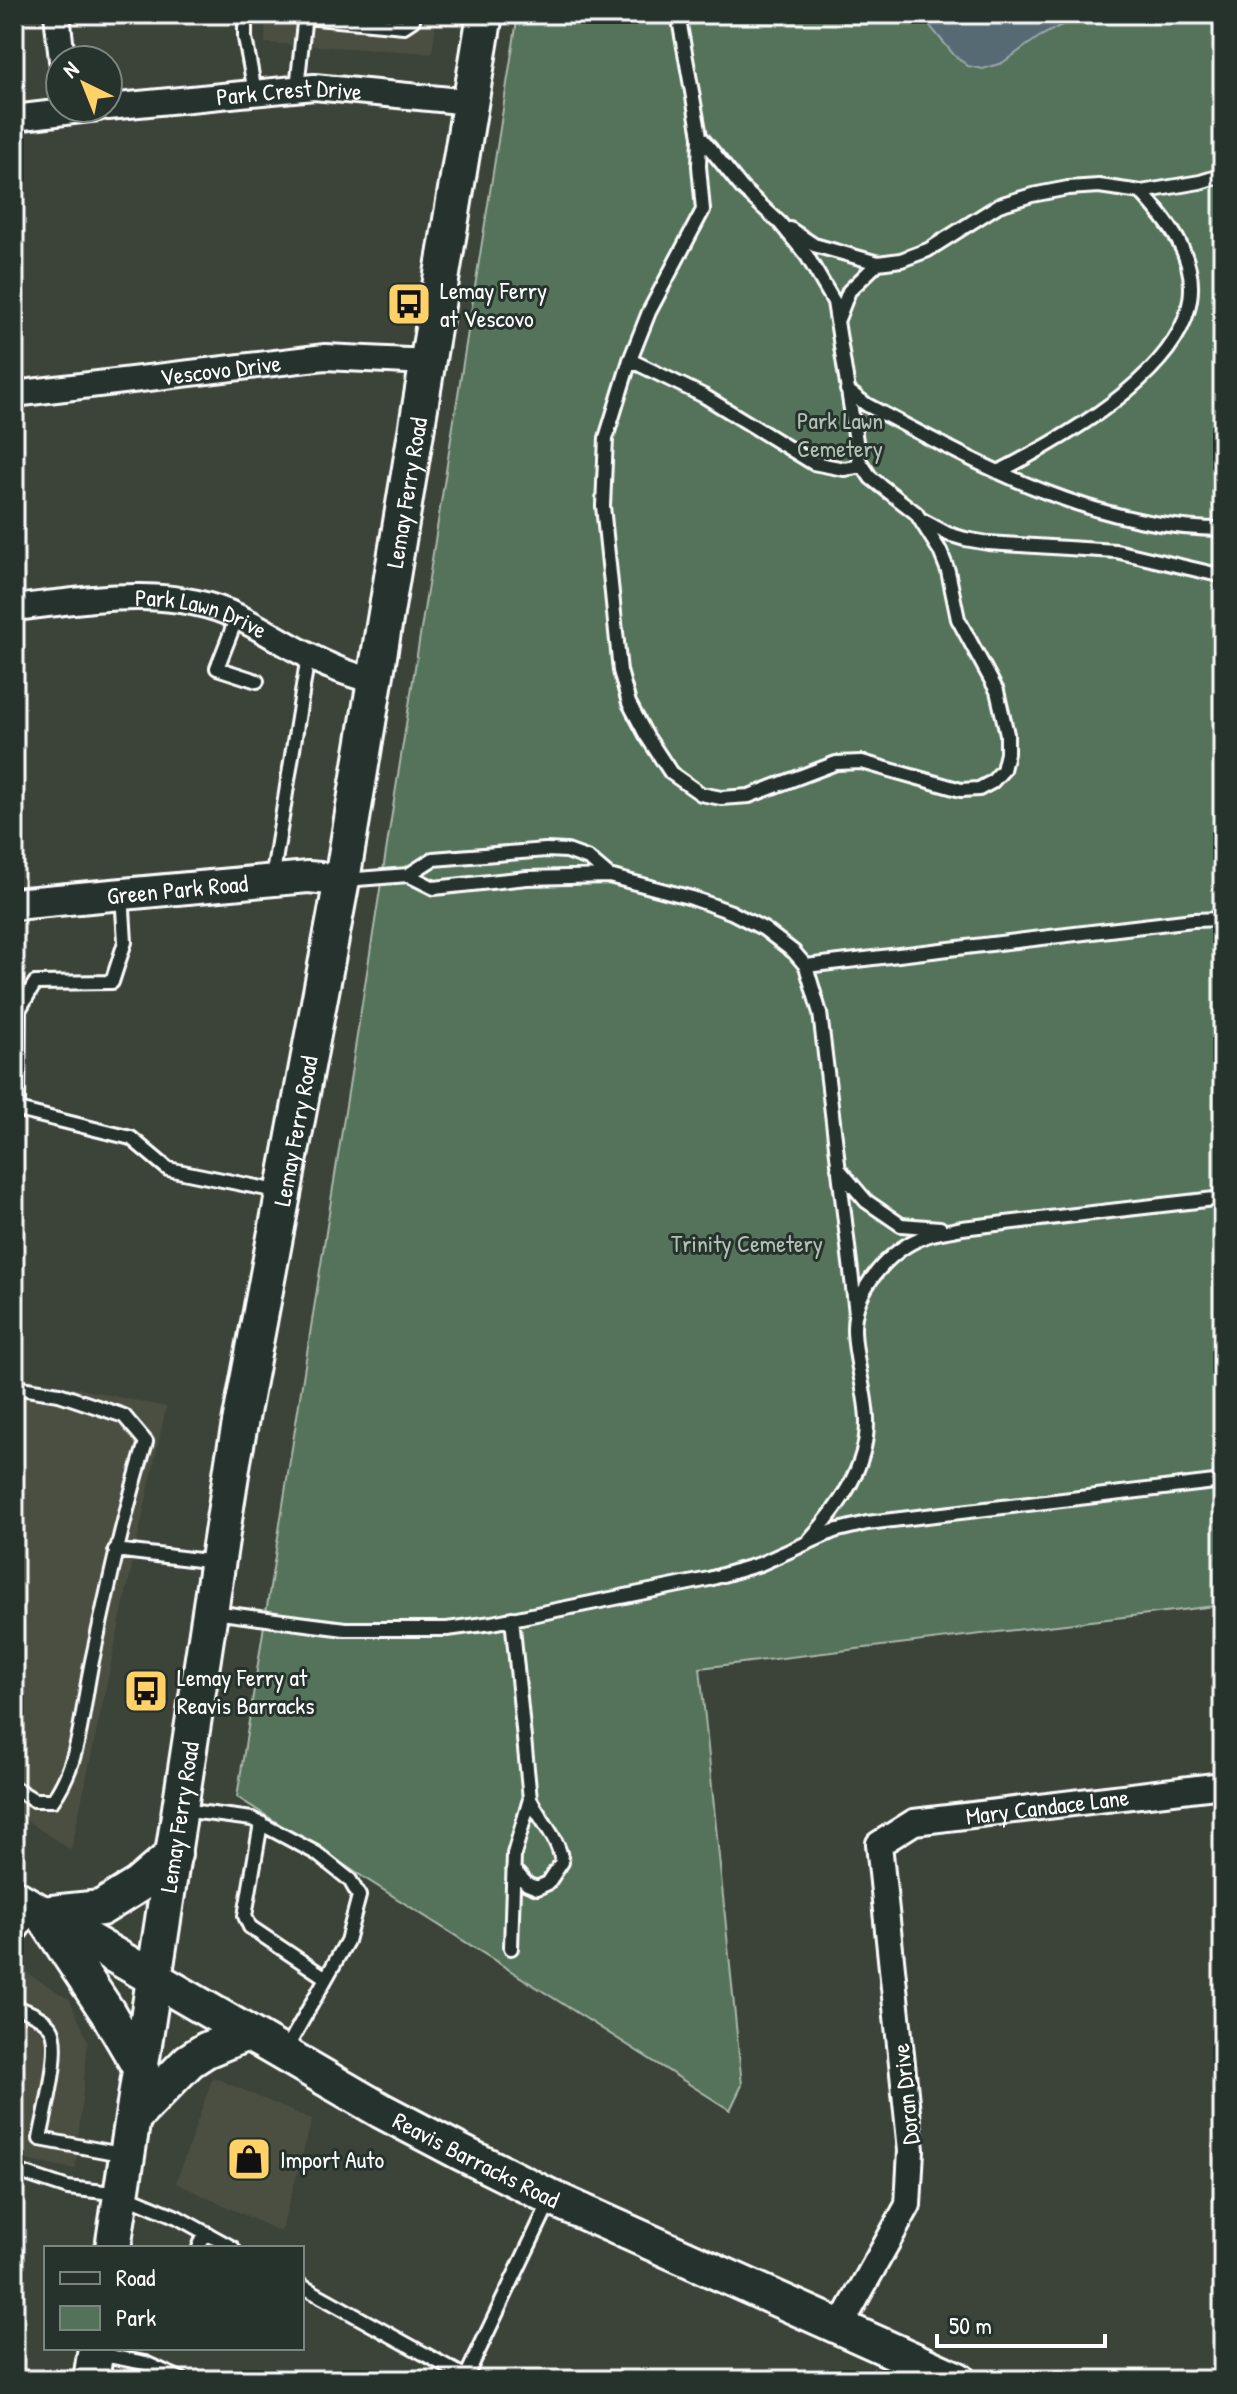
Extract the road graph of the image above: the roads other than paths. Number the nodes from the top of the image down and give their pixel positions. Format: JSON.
{"nodes":[{"id":1,"x":57,"y":14,"type":"edge"},
{"id":2,"x":245,"y":14,"type":"edge"},
{"id":3,"x":414,"y":14,"type":"edge"},
{"id":4,"x":485,"y":14,"type":"edge"},
{"id":5,"x":678,"y":14,"type":"edge"},
{"id":6,"x":305,"y":15,"type":"edge"},
{"id":7,"x":60,"y":44,"type":"edge"},
{"id":8,"x":297,"y":88,"type":"junction"},
{"id":9,"x":255,"y":92,"type":"junction"},
{"id":10,"x":471,"y":102,"type":"junction"},
{"id":11,"x":124,"y":105,"type":"edge"},
{"id":12,"x":44,"y":114,"type":"edge"},
{"id":13,"x":14,"y":118,"type":"edge"},
{"id":14,"x":700,"y":136,"type":"junction"},
{"id":15,"x":1223,"y":175,"type":"edge"},
{"id":16,"x":1141,"y":192,"type":"junction"},
{"id":17,"x":780,"y":223,"type":"junction"},
{"id":18,"x":878,"y":263,"type":"junction"},
{"id":19,"x":838,"y":319,"type":"junction"},
{"id":20,"x":630,"y":360,"type":"junction"},
{"id":21,"x":429,"y":362,"type":"junction"},
{"id":22,"x":847,"y":390,"type":"junction"},
{"id":23,"x":14,"y":394,"type":"edge"},
{"id":24,"x":863,"y":466,"type":"junction"},
{"id":25,"x":998,"y":472,"type":"junction"},
{"id":26,"x":920,"y":518,"type":"junction"},
{"id":27,"x":1223,"y":529,"type":"edge"},
{"id":28,"x":1223,"y":576,"type":"edge"},
{"id":29,"x":14,"y":608,"type":"edge"},
{"id":30,"x":237,"y":617,"type":"junction"},
{"id":31,"x":308,"y":656,"type":"junction"},
{"id":32,"x":257,"y":681,"type":"dead end"},
{"id":33,"x":376,"y":682,"type":"junction"},
{"id":34,"x":408,"y":875,"type":"junction"},
{"id":35,"x":609,"y":876,"type":"junction"},
{"id":36,"x":272,"y":880,"type":"junction"},
{"id":37,"x":342,"y":880,"type":"junction"},
{"id":38,"x":122,"y":893,"type":"junction"},
{"id":39,"x":14,"y":904,"type":"edge"},
{"id":40,"x":1223,"y":919,"type":"edge"},
{"id":41,"x":806,"y":966,"type":"junction"},
{"id":42,"x":838,"y":1168,"type":"junction"},
{"id":43,"x":284,"y":1192,"type":"junction"},
{"id":44,"x":1223,"y":1198,"type":"edge"},
{"id":45,"x":962,"y":1228,"type":"junction"},
{"id":46,"x":856,"y":1313,"type":"junction"},
{"id":47,"x":14,"y":1387,"type":"edge"},
{"id":48,"x":1223,"y":1481,"type":"edge"},
{"id":49,"x":808,"y":1542,"type":"junction"},
{"id":50,"x":115,"y":1550,"type":"junction"},
{"id":51,"x":216,"y":1562,"type":"junction"},
{"id":52,"x":210,"y":1612,"type":"junction"},
{"id":53,"x":512,"y":1618,"type":"junction"},
{"id":54,"x":1223,"y":1785,"type":"edge"},
{"id":55,"x":14,"y":1788,"type":"edge"},
{"id":56,"x":530,"y":1799,"type":"junction"},
{"id":57,"x":180,"y":1809,"type":"junction"},
{"id":58,"x":261,"y":1823,"type":"junction"},
{"id":59,"x":879,"y":1844,"type":"joint"},
{"id":60,"x":174,"y":1854,"type":"junction"},
{"id":61,"x":513,"y":1869,"type":"junction"},
{"id":62,"x":31,"y":1907,"type":"edge"},
{"id":63,"x":14,"y":1942,"type":"edge"},
{"id":64,"x":511,"y":1948,"type":"dead end"},
{"id":65,"x":326,"y":1978,"type":"junction"},
{"id":66,"x":155,"y":1980,"type":"junction"},
{"id":67,"x":14,"y":2006,"type":"edge"},
{"id":68,"x":247,"y":2033,"type":"junction"},
{"id":69,"x":284,"y":2054,"type":"junction"},
{"id":70,"x":142,"y":2071,"type":"junction"},
{"id":71,"x":135,"y":2116,"type":"junction"},
{"id":72,"x":128,"y":2156,"type":"junction"},
{"id":73,"x":14,"y":2170,"type":"edge"},
{"id":74,"x":122,"y":2194,"type":"junction"},
{"id":75,"x":552,"y":2198,"type":"junction"},
{"id":76,"x":205,"y":2232,"type":"junction"},
{"id":77,"x":113,"y":2246,"type":"edge"},
{"id":78,"x":200,"y":2246,"type":"edge"},
{"id":79,"x":230,"y":2246,"type":"edge"},
{"id":80,"x":304,"y":2287,"type":"edge"},
{"id":81,"x":840,"y":2327,"type":"junction"},
{"id":82,"x":94,"y":2360,"type":"edge"},
{"id":83,"x":183,"y":2380,"type":"edge"},
{"id":84,"x":958,"y":2380,"type":"edge"}],
"edges":[{"from":1,"to":7,"type":"street"},
{"from":2,"to":9,"type":"lane"},
{"from":3,"to":6,"type":"lane"},
{"from":4,"to":10,"type":"main road","name":"Lemay Ferry Road"},
{"from":5,"to":14,"type":"lane"},
{"from":6,"to":8,"type":"lane"},
{"from":8,"to":9,"type":"street","name":"Park Crest Drive"},
{"from":8,"to":10,"type":"street","name":"Park Crest Drive"},
{"from":9,"to":11,"type":"street","name":"Park Crest Drive"},
{"from":10,"to":21,"type":"main road","name":"Lemay Ferry Road"},
{"from":12,"to":13,"type":"street"},
{"from":14,"to":17,"type":"lane"},
{"from":14,"to":20,"type":"lane"},
{"from":15,"to":16,"type":"lane"},
{"from":16,"to":18,"type":"lane"},
{"from":16,"to":25,"type":"lane"},
{"from":17,"to":18,"type":"lane"},
{"from":17,"to":19,"type":"lane"},
{"from":18,"to":19,"type":"lane"},
{"from":19,"to":22,"type":"lane"},
{"from":20,"to":24,"type":"lane"},
{"from":20,"to":26,"type":"lane"},
{"from":21,"to":23,"type":"street","name":"Vescovo Drive"},
{"from":21,"to":33,"type":"main road","name":"Lemay Ferry Road"},
{"from":22,"to":24,"type":"lane"},
{"from":22,"to":25,"type":"lane"},
{"from":24,"to":26,"type":"lane"},
{"from":25,"to":27,"type":"lane"},
{"from":26,"to":28,"type":"lane"},
{"from":29,"to":30,"type":"street","name":"Park Lawn Drive"},
{"from":30,"to":31,"type":"street","name":"Park Lawn Drive"},
{"from":30,"to":32,"type":"lane"},
{"from":31,"to":33,"type":"street","name":"Park Lawn Drive"},
{"from":31,"to":36,"type":"lane"},
{"from":33,"to":37,"type":"main road","name":"Lemay Ferry Road"},
{"from":34,"to":35,"type":"lane"},
{"from":34,"to":35,"type":"lane"},
{"from":34,"to":37,"type":"lane"},
{"from":35,"to":41,"type":"lane"},
{"from":36,"to":37,"type":"street","name":"Green Park Road"},
{"from":36,"to":38,"type":"street","name":"Green Park Road"},
{"from":37,"to":43,"type":"main road","name":"Lemay Ferry Road"},
{"from":38,"to":39,"type":"street","name":"Green Park Road"},
{"from":38,"to":43,"type":"lane"},
{"from":40,"to":41,"type":"lane"},
{"from":41,"to":42,"type":"lane"},
{"from":42,"to":45,"type":"lane"},
{"from":42,"to":46,"type":"lane"},
{"from":43,"to":51,"type":"main road","name":"Lemay Ferry Road"},
{"from":44,"to":45,"type":"lane"},
{"from":45,"to":46,"type":"lane"},
{"from":46,"to":49,"type":"lane"},
{"from":47,"to":50,"type":"lane"},
{"from":48,"to":49,"type":"lane"},
{"from":49,"to":53,"type":"lane"},
{"from":50,"to":51,"type":"lane"},
{"from":50,"to":55,"type":"lane"},
{"from":51,"to":52,"type":"main road","name":"Lemay Ferry Road"},
{"from":52,"to":53,"type":"lane"},
{"from":52,"to":57,"type":"main road","name":"Lemay Ferry Road"},
{"from":53,"to":56,"type":"lane"},
{"from":54,"to":59,"type":"street","name":"Mary Candace Lane"},
{"from":56,"to":61,"type":"lane"},
{"from":56,"to":61,"type":"lane"},
{"from":57,"to":58,"type":"lane"},
{"from":57,"to":60,"type":"main road","name":"Lemay Ferry Road"},
{"from":58,"to":65,"type":"lane"},
{"from":58,"to":65,"type":"lane"},
{"from":59,"to":81,"type":"street","name":"Doran Drive"},
{"from":60,"to":62,"type":"main road"},
{"from":60,"to":66,"type":"main road","name":"Lemay Ferry Road"},
{"from":61,"to":64,"type":"lane"},
{"from":62,"to":63,"type":"lane"},
{"from":62,"to":66,"type":"main road","name":"Reavis Barracks Road"},
{"from":62,"to":70,"type":"main road"},
{"from":65,"to":69,"type":"lane"},
{"from":66,"to":68,"type":"main road","name":"Reavis Barracks Road"},
{"from":66,"to":70,"type":"main road","name":"Lemay Ferry Road"},
{"from":67,"to":72,"type":"lane"},
{"from":68,"to":69,"type":"main road","name":"Reavis Barracks Road"},
{"from":68,"to":71,"type":"main road"},
{"from":69,"to":75,"type":"main road","name":"Reavis Barracks Road"},
{"from":70,"to":71,"type":"main road","name":"Lemay Ferry Road"},
{"from":71,"to":72,"type":"main road","name":"Lemay Ferry Road"},
{"from":72,"to":74,"type":"main road","name":"Lemay Ferry Road"},
{"from":73,"to":74,"type":"lane"},
{"from":74,"to":76,"type":"lane"},
{"from":74,"to":77,"type":"main road","name":"Lemay Ferry Road"},
{"from":75,"to":80,"type":"lane"},
{"from":75,"to":81,"type":"main road","name":"Reavis Barracks Road"},
{"from":76,"to":78,"type":"lane"},
{"from":76,"to":79,"type":"lane"},
{"from":81,"to":84,"type":"main road","name":"Reavis Barracks Road"},
{"from":82,"to":83,"type":"lane"}]}
